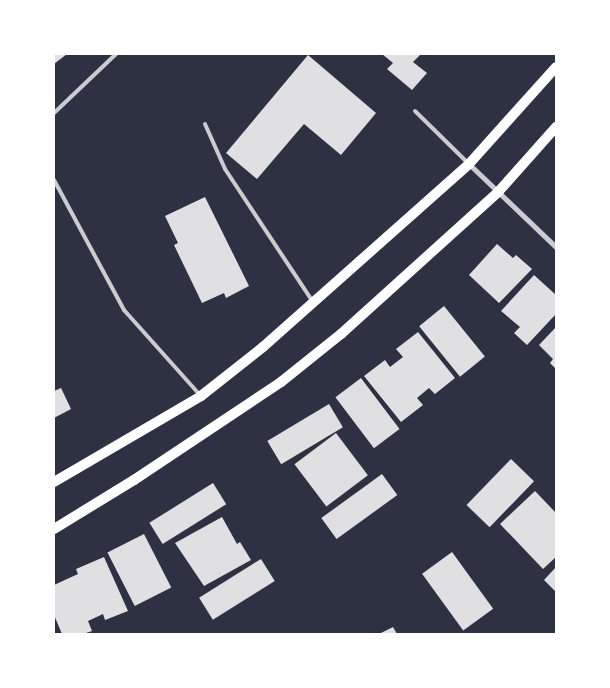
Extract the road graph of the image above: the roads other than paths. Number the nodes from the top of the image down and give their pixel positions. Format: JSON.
{"nodes":[{"id":1,"x":116,"y":54,"type":"edge"},
{"id":2,"x":556,"y":67,"type":"edge"},
{"id":3,"x":415,"y":111,"type":"dead end"},
{"id":4,"x":54,"y":113,"type":"edge"},
{"id":5,"x":205,"y":124,"type":"dead end"},
{"id":6,"x":556,"y":127,"type":"edge"},
{"id":7,"x":469,"y":164,"type":"junction"},
{"id":8,"x":54,"y":180,"type":"edge"},
{"id":9,"x":499,"y":191,"type":"junction"},
{"id":10,"x":556,"y":246,"type":"edge"},
{"id":11,"x":314,"y":304,"type":"junction"},
{"id":12,"x":201,"y":396,"type":"junction"},
{"id":13,"x":54,"y":482,"type":"edge"},
{"id":14,"x":54,"y":529,"type":"edge"}],
"edges":[{"from":1,"to":4,"type":"lane"},
{"from":2,"to":7,"type":"main road"},
{"from":3,"to":7,"type":"lane"},
{"from":5,"to":11,"type":"lane"},
{"from":6,"to":9,"type":"main road"},
{"from":7,"to":9,"type":"street"},
{"from":7,"to":11,"type":"main road"},
{"from":8,"to":12,"type":"lane"},
{"from":9,"to":10,"type":"street"},
{"from":9,"to":14,"type":"main road"},
{"from":11,"to":12,"type":"main road"},
{"from":12,"to":13,"type":"main road"}]}
